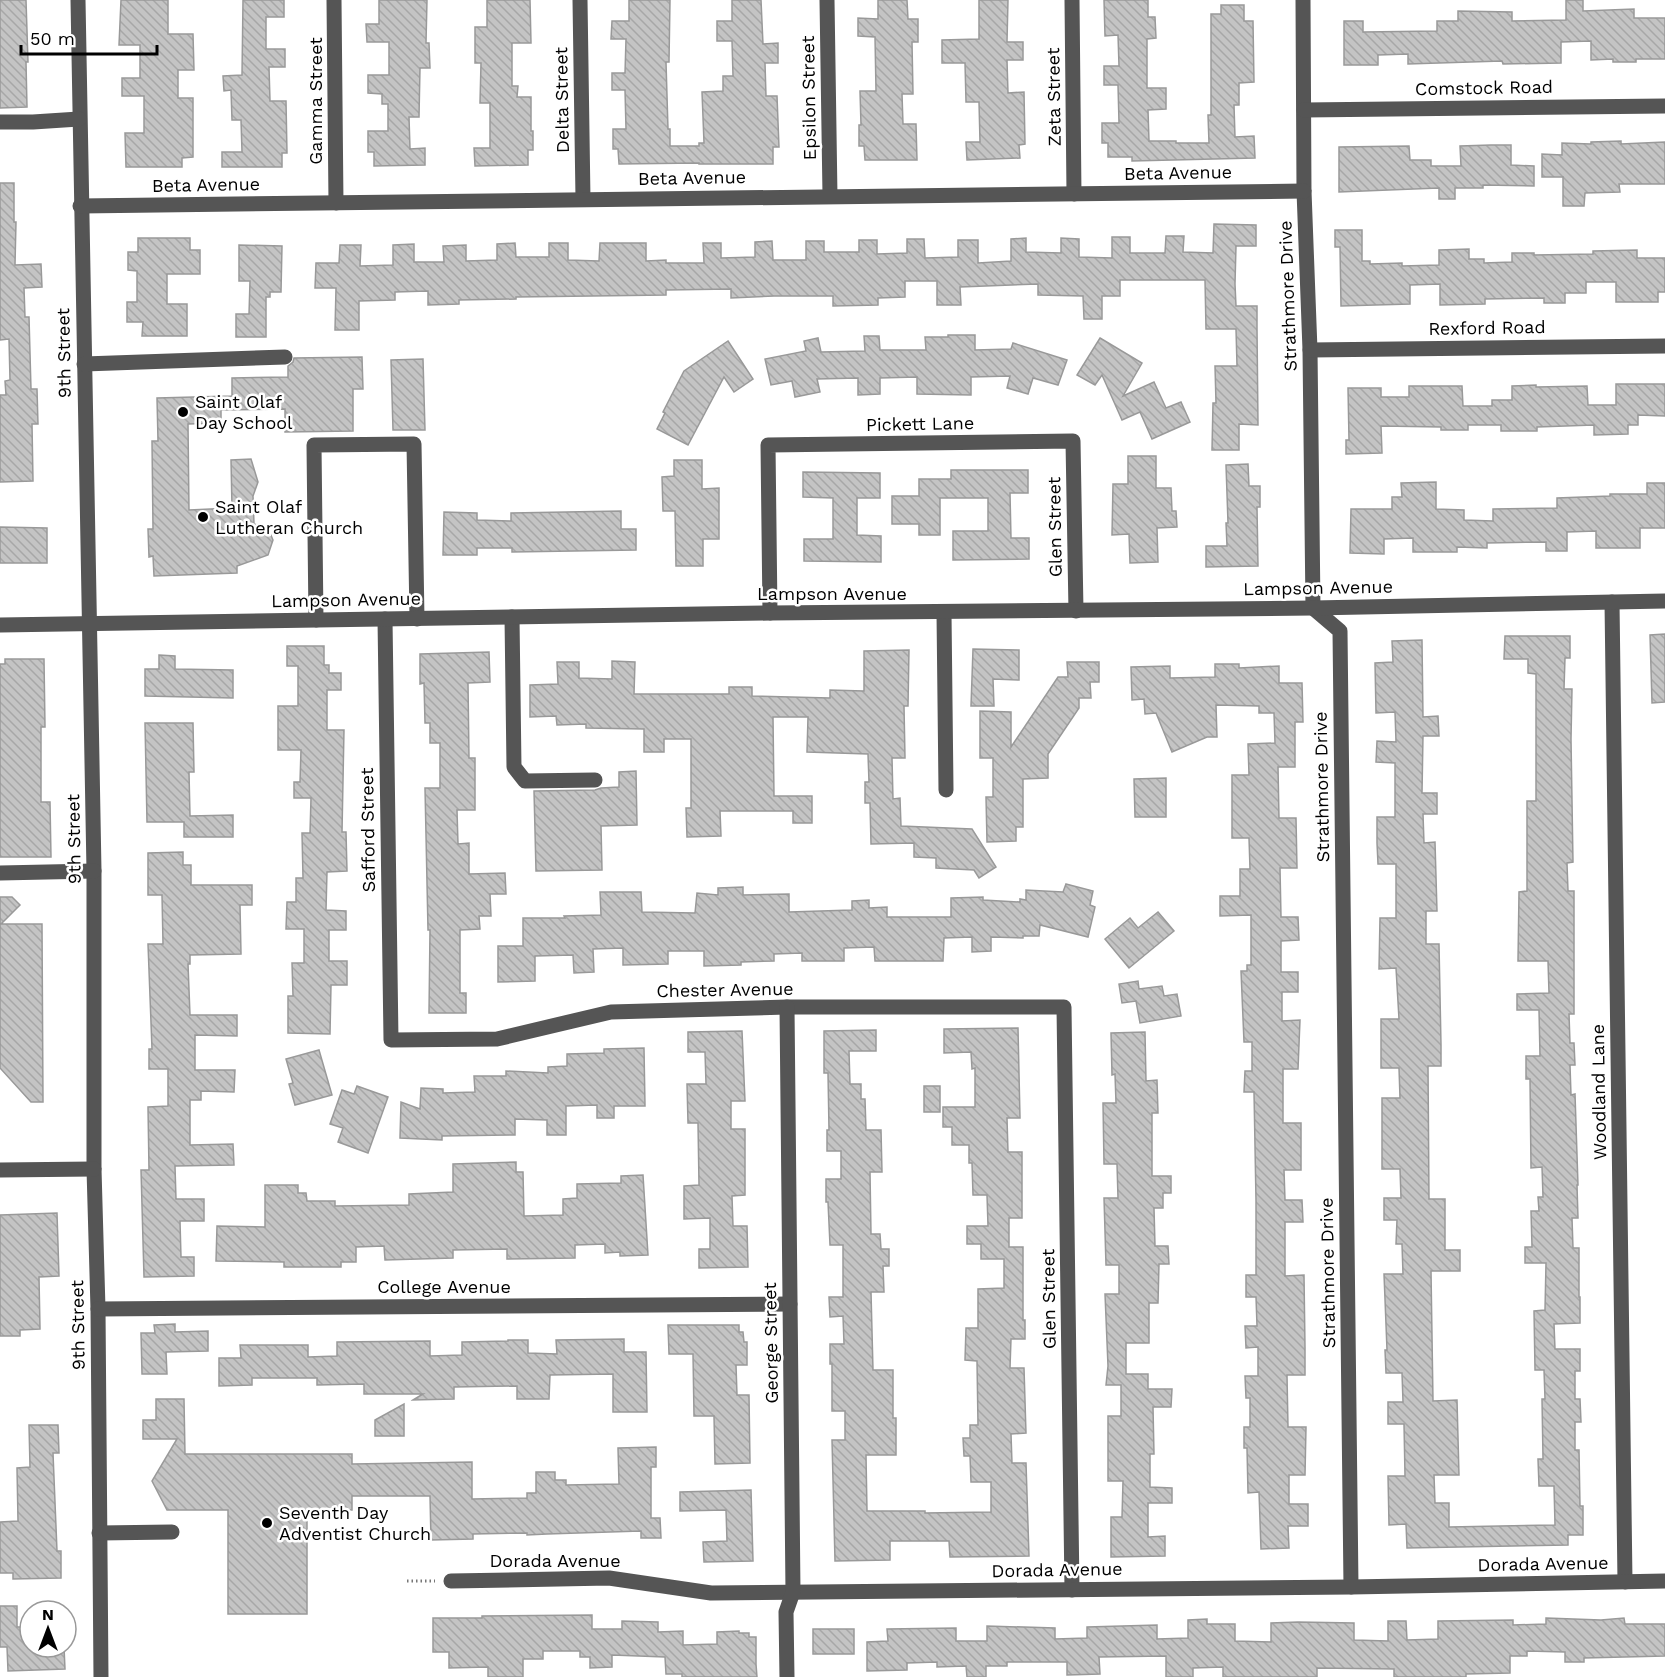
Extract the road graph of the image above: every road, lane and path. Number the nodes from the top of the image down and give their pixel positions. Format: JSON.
{"nodes":[{"id":1,"x":78,"y":0,"type":"edge"},
{"id":2,"x":334,"y":0,"type":"edge"},
{"id":3,"x":580,"y":0,"type":"edge"},
{"id":4,"x":827,"y":0,"type":"edge"},
{"id":5,"x":1072,"y":0,"type":"edge"},
{"id":6,"x":1303,"y":0,"type":"edge"},
{"id":7,"x":1665,"y":106,"type":"edge"},
{"id":8,"x":1304,"y":110,"type":"junction"},
{"id":9,"x":79,"y":119,"type":"junction"},
{"id":10,"x":0,"y":122,"type":"edge"},
{"id":11,"x":1305,"y":191,"type":"junction"},
{"id":12,"x":1074,"y":194,"type":"junction"},
{"id":13,"x":830,"y":196,"type":"junction"},
{"id":14,"x":583,"y":199,"type":"junction"},
{"id":15,"x":336,"y":203,"type":"junction"},
{"id":16,"x":80,"y":206,"type":"junction"},
{"id":17,"x":1665,"y":346,"type":"edge"},
{"id":18,"x":1310,"y":350,"type":"junction"},
{"id":19,"x":285,"y":357,"type":"dead end"},
{"id":20,"x":84,"y":364,"type":"junction"},
{"id":21,"x":1073,"y":441,"type":"joint"},
{"id":22,"x":1665,"y":601,"type":"edge"},
{"id":23,"x":1612,"y":602,"type":"junction"},
{"id":24,"x":1313,"y":608,"type":"junction"},
{"id":25,"x":1076,"y":611,"type":"junction"},
{"id":26,"x":770,"y":613,"type":"junction"},
{"id":27,"x":944,"y":613,"type":"junction"},
{"id":28,"x":512,"y":617,"type":"junction"},
{"id":29,"x":385,"y":619,"type":"junction"},
{"id":30,"x":417,"y":619,"type":"junction"},
{"id":31,"x":316,"y":620,"type":"junction"},
{"id":32,"x":90,"y":623,"type":"junction"},
{"id":33,"x":0,"y":625,"type":"edge"},
{"id":34,"x":595,"y":780,"type":"dead end"},
{"id":35,"x":946,"y":790,"type":"dead end"},
{"id":36,"x":94,"y":871,"type":"junction"},
{"id":37,"x":0,"y":873,"type":"edge"},
{"id":38,"x":787,"y":1007,"type":"junction"},
{"id":39,"x":1064,"y":1007,"type":"joint"},
{"id":40,"x":391,"y":1040,"type":"joint"},
{"id":41,"x":94,"y":1169,"type":"junction"},
{"id":42,"x":0,"y":1170,"type":"edge"},
{"id":43,"x":790,"y":1304,"type":"junction"},
{"id":44,"x":98,"y":1309,"type":"junction"},
{"id":45,"x":172,"y":1532,"type":"dead end"},
{"id":46,"x":99,"y":1533,"type":"junction"},
{"id":47,"x":407,"y":1581,"type":"dead end"},
{"id":48,"x":451,"y":1581,"type":"joint"},
{"id":49,"x":1665,"y":1581,"type":"edge"},
{"id":50,"x":1625,"y":1582,"type":"junction"},
{"id":51,"x":1351,"y":1587,"type":"junction"},
{"id":52,"x":1072,"y":1590,"type":"junction"},
{"id":53,"x":792,"y":1592,"type":"junction"},
{"id":54,"x":101,"y":1677,"type":"edge"},
{"id":55,"x":787,"y":1677,"type":"edge"}],
"edges":[{"from":1,"to":9,"type":"street","name":"9th Street"},
{"from":2,"to":15,"type":"street","name":"Gamma Street"},
{"from":3,"to":14,"type":"street","name":"Delta Street"},
{"from":4,"to":13,"type":"street","name":"Epsilon Street"},
{"from":5,"to":12,"type":"street","name":"Zeta Street"},
{"from":6,"to":8,"type":"street","name":"Strathmore Drive"},
{"from":7,"to":8,"type":"street","name":"Comstock Road"},
{"from":8,"to":11,"type":"street","name":"Strathmore Drive"},
{"from":9,"to":10,"type":"street"},
{"from":9,"to":16,"type":"street","name":"9th Street"},
{"from":11,"to":12,"type":"street","name":"Beta Avenue"},
{"from":11,"to":18,"type":"street","name":"Strathmore Drive"},
{"from":12,"to":13,"type":"street","name":"Beta Avenue"},
{"from":13,"to":14,"type":"street","name":"Beta Avenue"},
{"from":14,"to":15,"type":"street","name":"Beta Avenue"},
{"from":15,"to":16,"type":"street","name":"Beta Avenue"},
{"from":16,"to":20,"type":"street","name":"9th Street"},
{"from":17,"to":18,"type":"street","name":"Rexford Road"},
{"from":18,"to":24,"type":"street","name":"Strathmore Drive"},
{"from":19,"to":20,"type":"street"},
{"from":20,"to":32,"type":"street","name":"9th Street"},
{"from":21,"to":25,"type":"street","name":"Glen Street"},
{"from":21,"to":26,"type":"street","name":"Pickett Lane"},
{"from":22,"to":23,"type":"street","name":"Lampson Avenue"},
{"from":23,"to":24,"type":"street","name":"Lampson Avenue"},
{"from":23,"to":50,"type":"street","name":"Woodland Lane"},
{"from":24,"to":25,"type":"street","name":"Lampson Avenue"},
{"from":24,"to":51,"type":"street","name":"Strathmore Drive"},
{"from":25,"to":27,"type":"street","name":"Lampson Avenue"},
{"from":26,"to":27,"type":"street","name":"Lampson Avenue"},
{"from":26,"to":28,"type":"street","name":"Lampson Avenue"},
{"from":27,"to":35,"type":"street"},
{"from":28,"to":30,"type":"street","name":"Lampson Avenue"},
{"from":28,"to":34,"type":"street"},
{"from":29,"to":30,"type":"street","name":"Lampson Avenue"},
{"from":29,"to":31,"type":"street","name":"Lampson Avenue"},
{"from":29,"to":40,"type":"street","name":"Safford Street"},
{"from":30,"to":31,"type":"street"},
{"from":31,"to":32,"type":"street","name":"Lampson Avenue"},
{"from":32,"to":33,"type":"street","name":"Lampson Avenue"},
{"from":32,"to":36,"type":"street","name":"9th Street"},
{"from":36,"to":37,"type":"street"},
{"from":36,"to":41,"type":"street","name":"9th Street"},
{"from":38,"to":39,"type":"street","name":"Chester Avenue"},
{"from":38,"to":40,"type":"street","name":"Chester Avenue"},
{"from":38,"to":43,"type":"street","name":"George Street"},
{"from":39,"to":52,"type":"street","name":"Glen Street"},
{"from":41,"to":42,"type":"street"},
{"from":41,"to":44,"type":"street","name":"9th Street"},
{"from":43,"to":44,"type":"street","name":"College Avenue"},
{"from":43,"to":53,"type":"street","name":"George Street"},
{"from":44,"to":46,"type":"street","name":"9th Street"},
{"from":45,"to":46,"type":"street"},
{"from":46,"to":54,"type":"street","name":"9th Street"},
{"from":47,"to":48,"type":"path"},
{"from":48,"to":53,"type":"street","name":"Dorada Avenue"},
{"from":49,"to":50,"type":"street","name":"Dorada Avenue"},
{"from":50,"to":51,"type":"street","name":"Dorada Avenue"},
{"from":51,"to":52,"type":"street","name":"Dorada Avenue"},
{"from":52,"to":53,"type":"street","name":"Dorada Avenue"},
{"from":53,"to":55,"type":"street","name":"George Street"}]}
